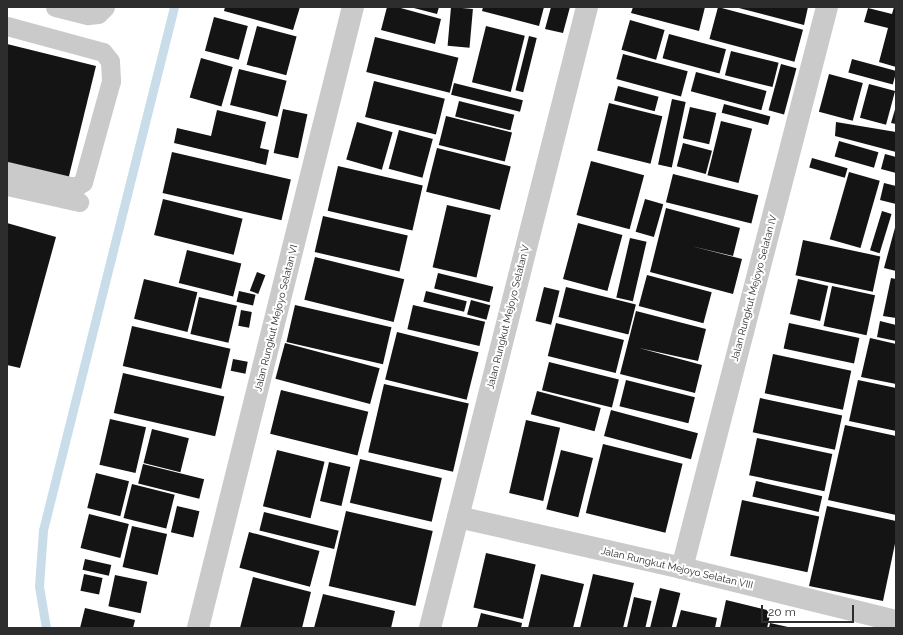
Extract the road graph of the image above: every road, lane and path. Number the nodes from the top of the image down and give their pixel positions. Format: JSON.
{"nodes":[{"id":1,"x":54,"y":7,"type":"edge"},
{"id":2,"x":105,"y":7,"type":"edge"},
{"id":3,"x":353,"y":7,"type":"edge"},
{"id":4,"x":587,"y":7,"type":"edge"},
{"id":5,"x":827,"y":7,"type":"edge"},
{"id":6,"x":7,"y":26,"type":"edge"},
{"id":7,"x":7,"y":171,"type":"edge"},
{"id":8,"x":7,"y":186,"type":"edge"},
{"id":9,"x":79,"y":202,"type":"dead end"},
{"id":10,"x":458,"y":518,"type":"junction"},
{"id":11,"x":682,"y":568,"type":"junction"},
{"id":12,"x":896,"y":621,"type":"edge"},
{"id":13,"x":198,"y":628,"type":"edge"},
{"id":14,"x":430,"y":628,"type":"edge"}],
"edges":[{"from":1,"to":2,"type":"lane"},
{"from":3,"to":13,"type":"street","name":"Jalan Rungkut Mejoyo Selatan VI"},
{"from":4,"to":10,"type":"street","name":"Jalan Rungkut Mejoyo Selatan V"},
{"from":5,"to":11,"type":"street","name":"Jalan Rungkut Mejoyo Selatan IV"},
{"from":6,"to":7,"type":"lane"},
{"from":8,"to":9,"type":"lane"},
{"from":10,"to":11,"type":"street","name":"Jalan Rungkut Mejoyo Selatan VIII"},
{"from":10,"to":14,"type":"street","name":"Jalan Rungkut Mejoyo Selatan V"},
{"from":11,"to":12,"type":"street","name":"Jalan Rungkut Mejoyo Selatan VIII"}]}
